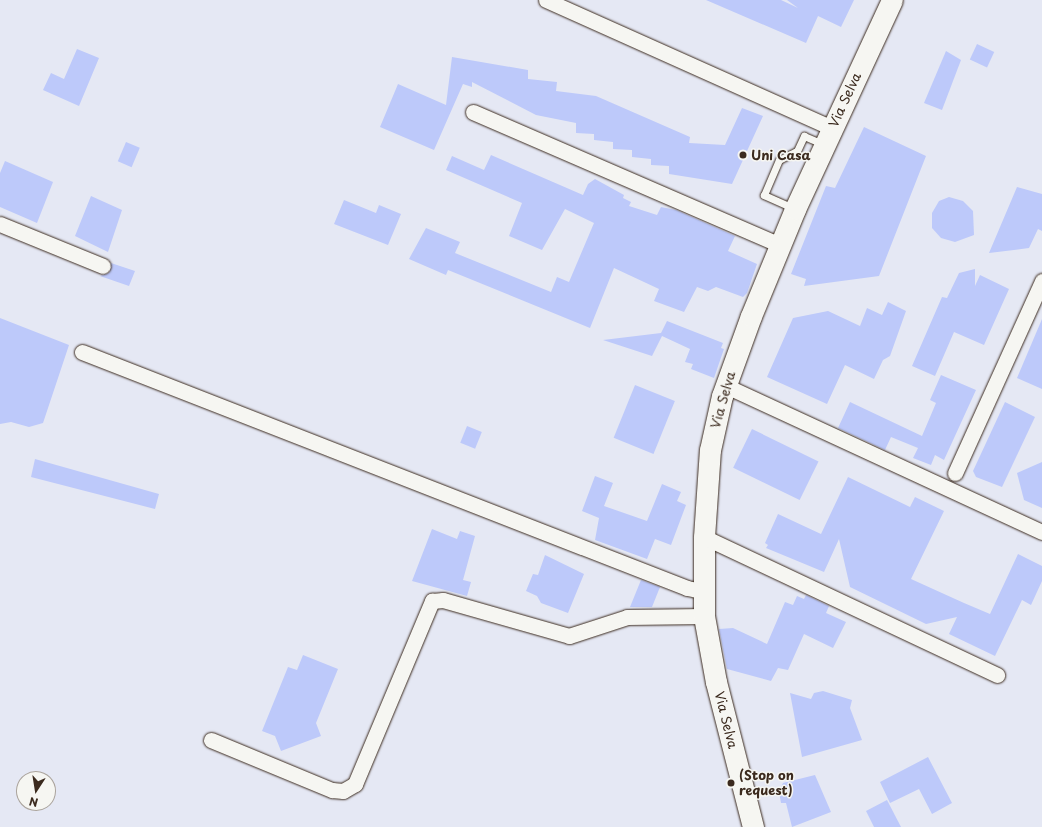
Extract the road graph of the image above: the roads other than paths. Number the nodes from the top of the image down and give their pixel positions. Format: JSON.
{"nodes":[{"id":1,"x":546,"y":0,"type":"edge"},
{"id":2,"x":888,"y":1,"type":"edge"},
{"id":3,"x":473,"y":112,"type":"dead end"},
{"id":4,"x":828,"y":136,"type":"junction"},
{"id":5,"x":795,"y":209,"type":"junction"},
{"id":6,"x":0,"y":224,"type":"edge"},
{"id":7,"x":780,"y":245,"type":"junction"},
{"id":8,"x":103,"y":266,"type":"dead end"},
{"id":9,"x":1042,"y":281,"type":"edge"},
{"id":10,"x":82,"y":352,"type":"dead end"},
{"id":11,"x":726,"y":386,"type":"junction"},
{"id":12,"x":955,"y":473,"type":"dead end"},
{"id":13,"x":1042,"y":532,"type":"edge"},
{"id":14,"x":704,"y":537,"type":"junction"},
{"id":15,"x":703,"y":591,"type":"junction"},
{"id":16,"x":704,"y":616,"type":"junction"},
{"id":17,"x":997,"y":675,"type":"dead end"},
{"id":18,"x":211,"y":740,"type":"dead end"},
{"id":19,"x":753,"y":827,"type":"edge"}],
"edges":[{"from":1,"to":4,"type":"street"},
{"from":2,"to":4,"type":"street","name":"Via Selva"},
{"from":3,"to":7,"type":"street"},
{"from":4,"to":5,"type":"street","name":"Via Selva"},
{"from":4,"to":5,"type":"lane"},
{"from":5,"to":7,"type":"street","name":"Via Selva"},
{"from":6,"to":8,"type":"street"},
{"from":7,"to":11,"type":"street","name":"Via Selva"},
{"from":9,"to":12,"type":"street"},
{"from":10,"to":15,"type":"street"},
{"from":11,"to":13,"type":"street"},
{"from":11,"to":14,"type":"street","name":"Via Selva"},
{"from":14,"to":15,"type":"street","name":"Via Selva"},
{"from":14,"to":17,"type":"street"},
{"from":15,"to":16,"type":"street","name":"Via Selva"},
{"from":16,"to":18,"type":"street"},
{"from":16,"to":19,"type":"street","name":"Via Selva"}]}
